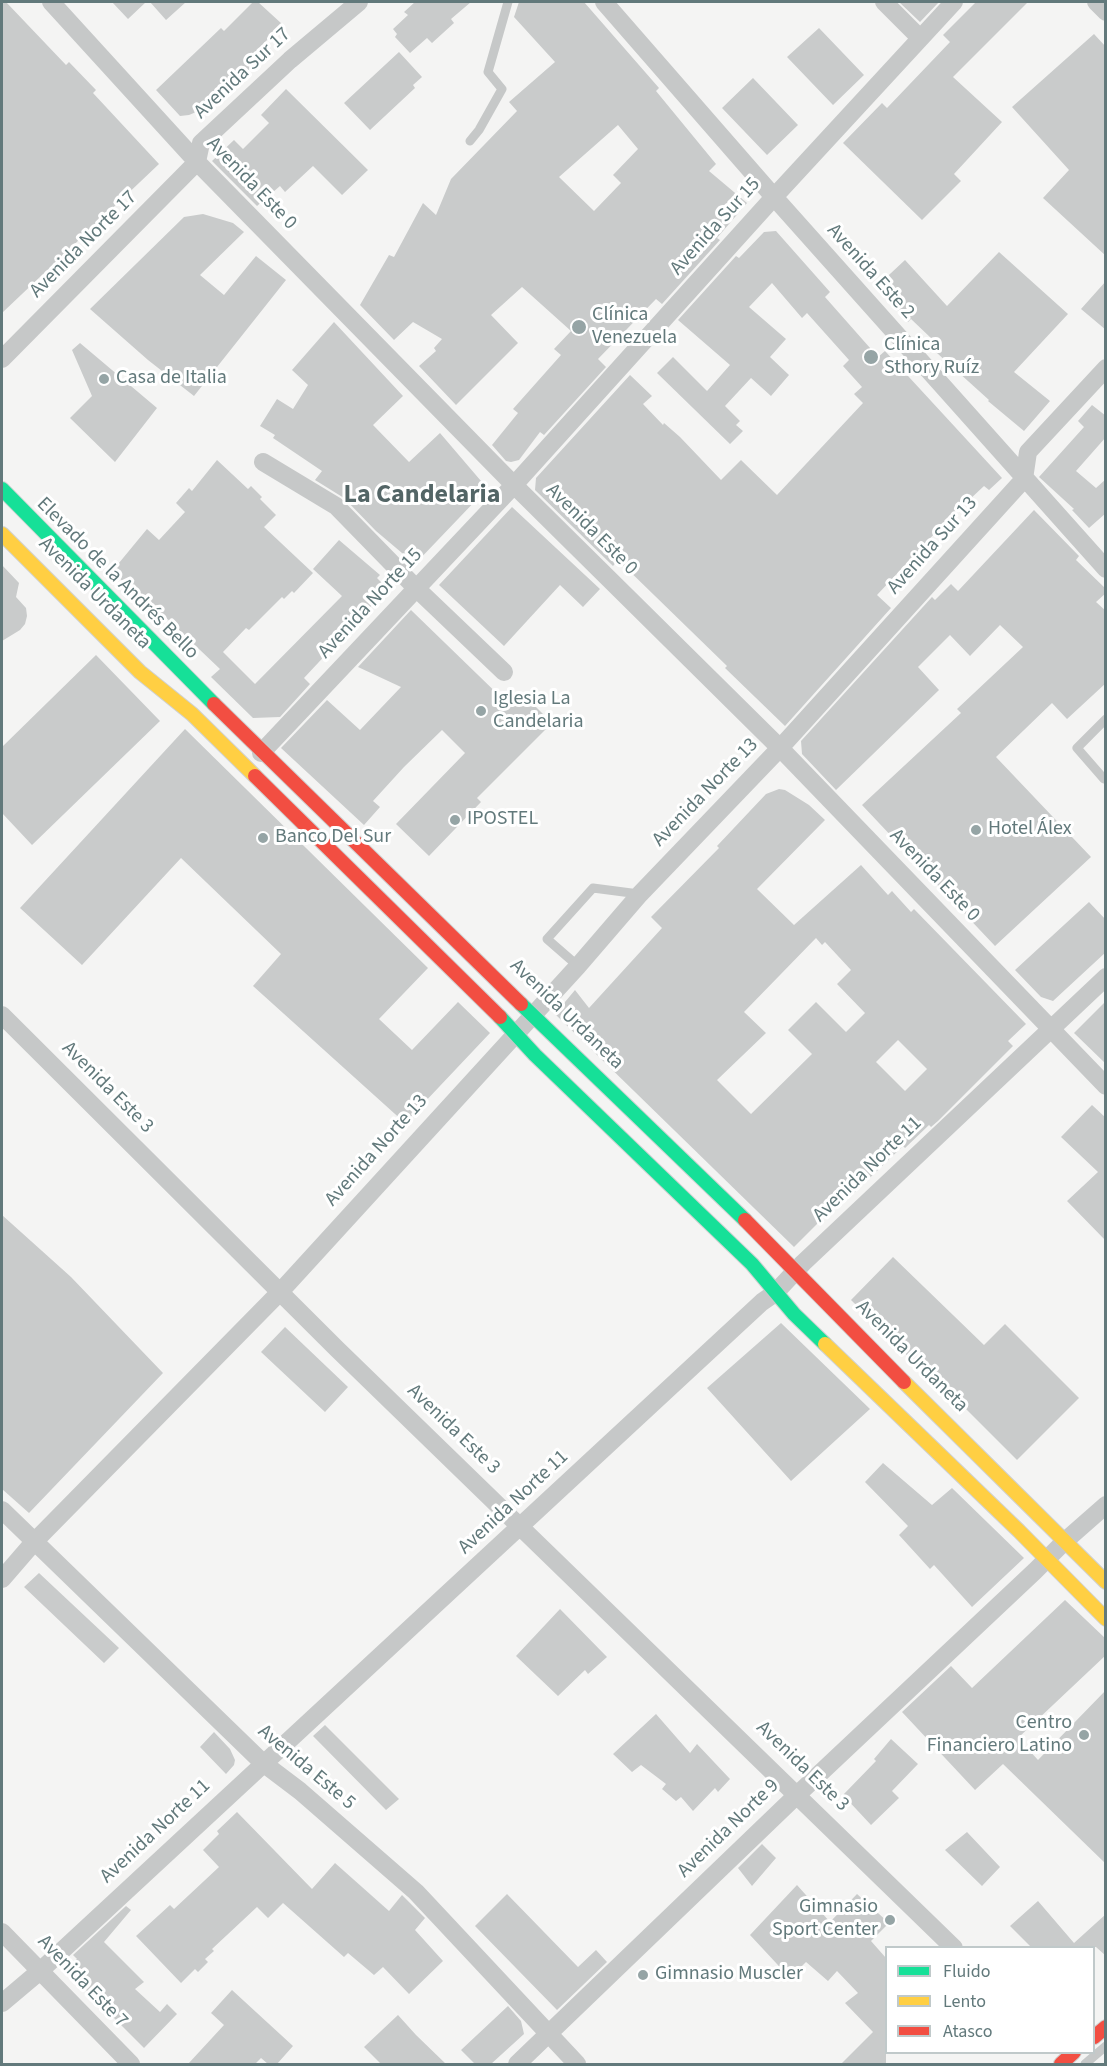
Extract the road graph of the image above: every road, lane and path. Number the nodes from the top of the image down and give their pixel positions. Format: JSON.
{"nodes":[{"id":1,"x":51,"y":2,"type":"edge"},
{"id":2,"x":359,"y":2,"type":"edge"},
{"id":3,"x":508,"y":2,"type":"edge"},
{"id":4,"x":604,"y":2,"type":"edge"},
{"id":5,"x":885,"y":2,"type":"edge"},
{"id":6,"x":954,"y":2,"type":"edge"},
{"id":7,"x":1096,"y":2,"type":"edge"},
{"id":8,"x":1106,"y":12,"type":"edge"},
{"id":9,"x":920,"y":38,"type":"junction"},
{"id":10,"x":470,"y":141,"type":"dead end"},
{"id":11,"x":197,"y":162,"type":"junction"},
{"id":12,"x":774,"y":197,"type":"junction"},
{"id":13,"x":2,"y":359,"type":"edge"},
{"id":14,"x":1106,"y":368,"type":"edge"},
{"id":15,"x":263,"y":462,"type":"dead end"},
{"id":16,"x":2,"y":474,"type":"edge"},
{"id":17,"x":1024,"y":479,"type":"junction"},
{"id":18,"x":514,"y":485,"type":"junction"},
{"id":19,"x":2,"y":489,"type":"edge"},
{"id":20,"x":6,"y":529,"type":"edge"},
{"id":21,"x":1106,"y":569,"type":"edge"},
{"id":22,"x":417,"y":589,"type":"junction"},
{"id":23,"x":504,"y":672,"type":"dead end"},
{"id":24,"x":206,"y":696,"type":"junction"},
{"id":25,"x":192,"y":714,"type":"junction"},
{"id":26,"x":1106,"y":719,"type":"edge"},
{"id":27,"x":780,"y":748,"type":"junction"},
{"id":28,"x":261,"y":753,"type":"junction"},
{"id":29,"x":1104,"y":778,"type":"edge"},
{"id":30,"x":640,"y":894,"type":"junction"},
{"id":31,"x":578,"y":966,"type":"junction"},
{"id":32,"x":1106,"y":977,"type":"edge"},
{"id":33,"x":533,"y":1014,"type":"junction"},
{"id":34,"x":2,"y":1015,"type":"edge"},
{"id":35,"x":1050,"y":1028,"type":"junction"},
{"id":36,"x":515,"y":1034,"type":"junction"},
{"id":37,"x":1106,"y":1086,"type":"edge"},
{"id":38,"x":795,"y":1272,"type":"junction"},
{"id":39,"x":280,"y":1292,"type":"junction"},
{"id":40,"x":775,"y":1293,"type":"junction"},
{"id":41,"x":1106,"y":1505,"type":"edge"},
{"id":42,"x":2,"y":1510,"type":"edge"},
{"id":43,"x":521,"y":1527,"type":"junction"},
{"id":44,"x":1065,"y":1540,"type":"junction"},
{"id":45,"x":34,"y":1542,"type":"junction"},
{"id":46,"x":1047,"y":1559,"type":"junction"},
{"id":47,"x":2,"y":1579,"type":"edge"},
{"id":48,"x":1106,"y":1582,"type":"edge"},
{"id":49,"x":1106,"y":1618,"type":"edge"},
{"id":50,"x":263,"y":1763,"type":"junction"},
{"id":51,"x":798,"y":1794,"type":"junction"},
{"id":52,"x":2,"y":1932,"type":"edge"},
{"id":53,"x":953,"y":1946,"type":"edge"},
{"id":54,"x":40,"y":1971,"type":"junction"},
{"id":55,"x":2,"y":2003,"type":"edge"},
{"id":56,"x":1106,"y":2018,"type":"edge"},
{"id":57,"x":1095,"y":2030,"type":"edge"},
{"id":58,"x":549,"y":2035,"type":"junction"},
{"id":59,"x":1106,"y":2046,"type":"edge"},
{"id":60,"x":131,"y":2064,"type":"edge"},
{"id":61,"x":517,"y":2064,"type":"edge"},
{"id":62,"x":577,"y":2064,"type":"edge"},
{"id":63,"x":1085,"y":2064,"type":"edge"}],
"edges":[{"from":1,"to":11,"type":"street","name":"Avenida Este 0"},
{"from":2,"to":11,"type":"street","name":"Avenida Sur 17"},
{"from":3,"to":10,"type":"lane"},
{"from":4,"to":12,"type":"street","name":"Avenida Este 2"},
{"from":5,"to":9,"type":"street"},
{"from":6,"to":9,"type":"street","name":"Avenida Sur 15"},
{"from":7,"to":8,"type":"street"},
{"from":9,"to":12,"type":"street","name":"Avenida Sur 15"},
{"from":11,"to":13,"type":"street","name":"Avenida Norte 17"},
{"from":11,"to":18,"type":"street","name":"Avenida Este 0"},
{"from":12,"to":17,"type":"street","name":"Avenida Este 2"},
{"from":12,"to":18,"type":"street","name":"Avenida Sur 15"},
{"from":14,"to":17,"type":"street"},
{"from":15,"to":22,"type":"street"},
{"from":16,"to":24,"type":"street","name":"Avenida Urdaneta"},
{"from":17,"to":21,"type":"street","name":"Avenida Este 2"},
{"from":17,"to":27,"type":"street","name":"Avenida Sur 13"},
{"from":18,"to":22,"type":"street","name":"Avenida Norte 15"},
{"from":18,"to":27,"type":"street","name":"Avenida Este 0"},
{"from":19,"to":24,"type":"main road","name":"Elevado de la Andrés Bello"},
{"from":20,"to":25,"type":"main road","name":"Elevado de la Andrés Bello"},
{"from":20,"to":25,"type":"main road","name":"Avenida Urdaneta"},
{"from":22,"to":23,"type":"street"},
{"from":22,"to":28,"type":"street","name":"Avenida Norte 15"},
{"from":24,"to":28,"type":"main road","name":"Avenida Urdaneta"},
{"from":25,"to":36,"type":"main road","name":"Avenida Urdaneta"},
{"from":26,"to":29,"type":"lane"},
{"from":27,"to":30,"type":"street","name":"Avenida Norte 13"},
{"from":27,"to":35,"type":"street","name":"Avenida Este 0"},
{"from":28,"to":33,"type":"main road","name":"Avenida Urdaneta"},
{"from":30,"to":31,"type":"street","name":"Avenida Norte 13"},
{"from":30,"to":31,"type":"lane"},
{"from":31,"to":33,"type":"street","name":"Avenida Norte 13"},
{"from":32,"to":35,"type":"street","name":"Avenida Norte 11"},
{"from":33,"to":36,"type":"street","name":"Avenida Norte 13"},
{"from":33,"to":38,"type":"main road","name":"Avenida Urdaneta"},
{"from":34,"to":39,"type":"street","name":"Avenida Este 3"},
{"from":35,"to":37,"type":"street","name":"Avenida Este 0"},
{"from":35,"to":38,"type":"street","name":"Avenida Norte 11"},
{"from":36,"to":39,"type":"street","name":"Avenida Norte 13"},
{"from":36,"to":40,"type":"main road","name":"Avenida Urdaneta"},
{"from":38,"to":40,"type":"street","name":"Avenida Norte 11"},
{"from":38,"to":44,"type":"main road","name":"Avenida Urdaneta"},
{"from":39,"to":43,"type":"street","name":"Avenida Este 3"},
{"from":39,"to":45,"type":"street","name":"Avenida Norte 13"},
{"from":40,"to":43,"type":"street","name":"Avenida Norte 11"},
{"from":40,"to":46,"type":"main road","name":"Avenida Urdaneta"},
{"from":41,"to":44,"type":"street","name":"Avenida Norte 9"},
{"from":42,"to":45,"type":"street","name":"Avenida Este 5"},
{"from":43,"to":50,"type":"street","name":"Avenida Norte 11"},
{"from":43,"to":51,"type":"street","name":"Avenida Este 3"},
{"from":44,"to":46,"type":"street","name":"Avenida Norte 9"},
{"from":44,"to":48,"type":"main road","name":"Avenida Urdaneta"},
{"from":45,"to":47,"type":"street","name":"Avenida Norte 13"},
{"from":45,"to":50,"type":"street","name":"Avenida Este 5"},
{"from":46,"to":49,"type":"main road","name":"Avenida Urdaneta"},
{"from":46,"to":51,"type":"street","name":"Avenida Norte 9"},
{"from":50,"to":54,"type":"street","name":"Avenida Norte 11"},
{"from":50,"to":58,"type":"street","name":"Avenida Este 5"},
{"from":51,"to":53,"type":"street","name":"Avenida Este 3"},
{"from":51,"to":58,"type":"street","name":"Avenida Norte 9"},
{"from":52,"to":54,"type":"street","name":"Avenida Este 7"},
{"from":54,"to":55,"type":"street","name":"Avenida Norte 11"},
{"from":54,"to":60,"type":"street","name":"Avenida Este 7"},
{"from":56,"to":57,"type":"street"},
{"from":58,"to":61,"type":"street","name":"Avenida Norte 9"},
{"from":58,"to":62,"type":"street","name":"Avenida Este 5"},
{"from":59,"to":63,"type":"lane"}]}
